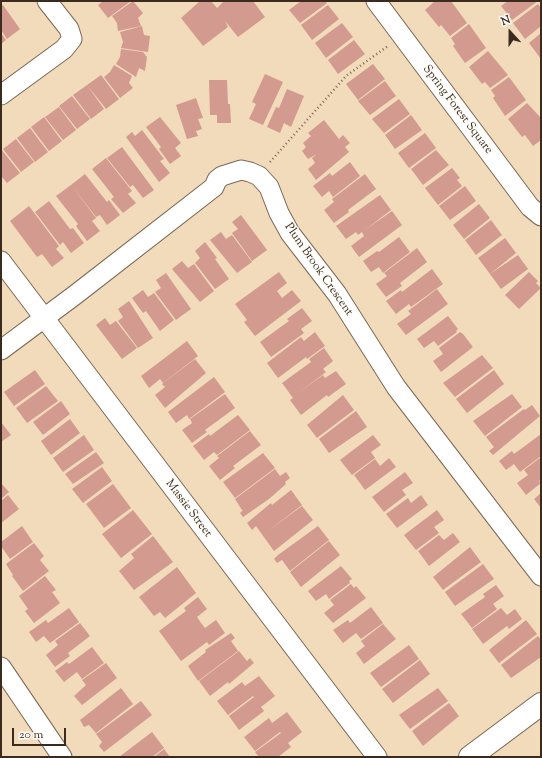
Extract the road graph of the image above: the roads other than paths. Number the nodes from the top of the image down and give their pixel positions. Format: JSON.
{"nodes":[{"id":1,"x":47,"y":1,"type":"edge"},
{"id":2,"x":376,"y":1,"type":"edge"},
{"id":3,"x":1,"y":95,"type":"edge"},
{"id":4,"x":541,"y":216,"type":"edge"},
{"id":5,"x":1,"y":261,"type":"edge"},
{"id":6,"x":44,"y":318,"type":"junction"},
{"id":7,"x":1,"y":350,"type":"edge"},
{"id":8,"x":541,"y":576,"type":"edge"},
{"id":9,"x":1,"y":667,"type":"edge"},
{"id":10,"x":541,"y":704,"type":"edge"},
{"id":11,"x":62,"y":757,"type":"edge"},
{"id":12,"x":377,"y":757,"type":"edge"},
{"id":13,"x":470,"y":757,"type":"edge"}],
"edges":[{"from":1,"to":3,"type":"street"},
{"from":2,"to":4,"type":"street","name":"Spring Forest Square"},
{"from":5,"to":6,"type":"street","name":"Massie Street"},
{"from":6,"to":7,"type":"street"},
{"from":6,"to":8,"type":"street","name":"Plum Brook Crescent"},
{"from":6,"to":12,"type":"street","name":"Massie Street"},
{"from":9,"to":11,"type":"street"},
{"from":10,"to":13,"type":"street"}]}
